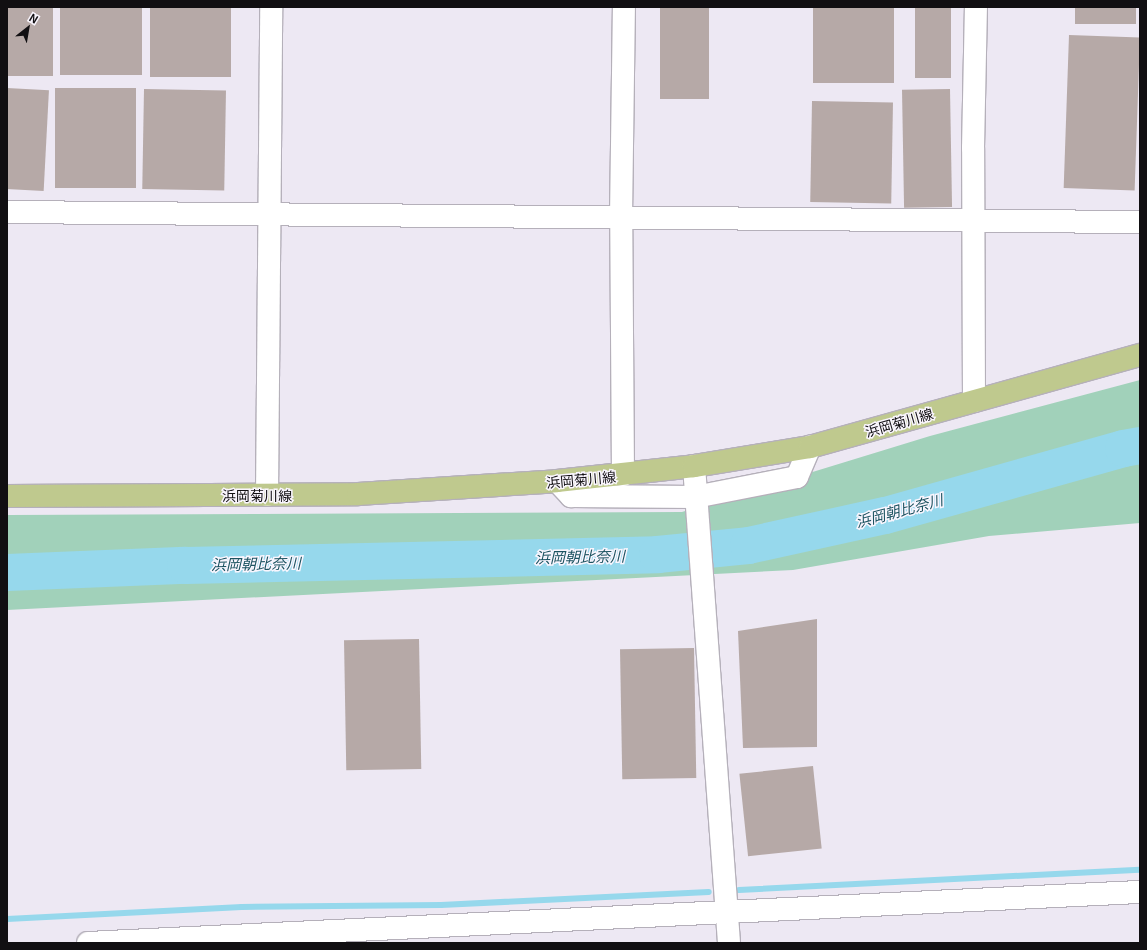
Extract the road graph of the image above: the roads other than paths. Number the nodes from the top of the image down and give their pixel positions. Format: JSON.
{"nodes":[{"id":1,"x":271,"y":7,"type":"edge"},
{"id":2,"x":624,"y":7,"type":"edge"},
{"id":3,"x":976,"y":7,"type":"edge"},
{"id":4,"x":7,"y":212,"type":"edge"},
{"id":5,"x":270,"y":214,"type":"junction"},
{"id":6,"x":621,"y":217,"type":"junction"},
{"id":7,"x":973,"y":218,"type":"junction"},
{"id":8,"x":1140,"y":222,"type":"edge"},
{"id":9,"x":1140,"y":355,"type":"edge"},
{"id":10,"x":974,"y":401,"type":"junction"},
{"id":11,"x":810,"y":447,"type":"junction"},
{"id":12,"x":694,"y":466,"type":"junction"},
{"id":13,"x":623,"y":475,"type":"junction"},
{"id":14,"x":557,"y":481,"type":"junction"},
{"id":15,"x":267,"y":495,"type":"junction"},
{"id":16,"x":7,"y":496,"type":"edge"},
{"id":17,"x":695,"y":497,"type":"junction"},
{"id":18,"x":1140,"y":892,"type":"edge"},
{"id":19,"x":728,"y":912,"type":"junction"},
{"id":20,"x":123,"y":942,"type":"edge"},
{"id":21,"x":88,"y":943,"type":"edge"},
{"id":22,"x":729,"y":943,"type":"edge"}],
"edges":[{"from":1,"to":5,"type":"street"},
{"from":2,"to":6,"type":"street"},
{"from":3,"to":7,"type":"street"},
{"from":4,"to":5,"type":"street"},
{"from":5,"to":6,"type":"street"},
{"from":5,"to":15,"type":"street"},
{"from":6,"to":7,"type":"street"},
{"from":6,"to":13,"type":"street"},
{"from":7,"to":8,"type":"street"},
{"from":7,"to":10,"type":"street"},
{"from":9,"to":10,"type":"main road","name":"浜岡菊川線"},
{"from":10,"to":11,"type":"main road","name":"浜岡菊川線"},
{"from":11,"to":12,"type":"main road","name":"浜岡菊川線"},
{"from":11,"to":17,"type":"street"},
{"from":12,"to":13,"type":"main road","name":"浜岡菊川線"},
{"from":12,"to":17,"type":"street"},
{"from":13,"to":14,"type":"main road","name":"浜岡菊川線"},
{"from":14,"to":15,"type":"main road","name":"浜岡菊川線"},
{"from":14,"to":17,"type":"street"},
{"from":15,"to":16,"type":"main road","name":"浜岡菊川線"},
{"from":17,"to":19,"type":"street"},
{"from":18,"to":19,"type":"street"},
{"from":19,"to":20,"type":"street"},
{"from":19,"to":22,"type":"street"},
{"from":20,"to":21,"type":"street"}]}
